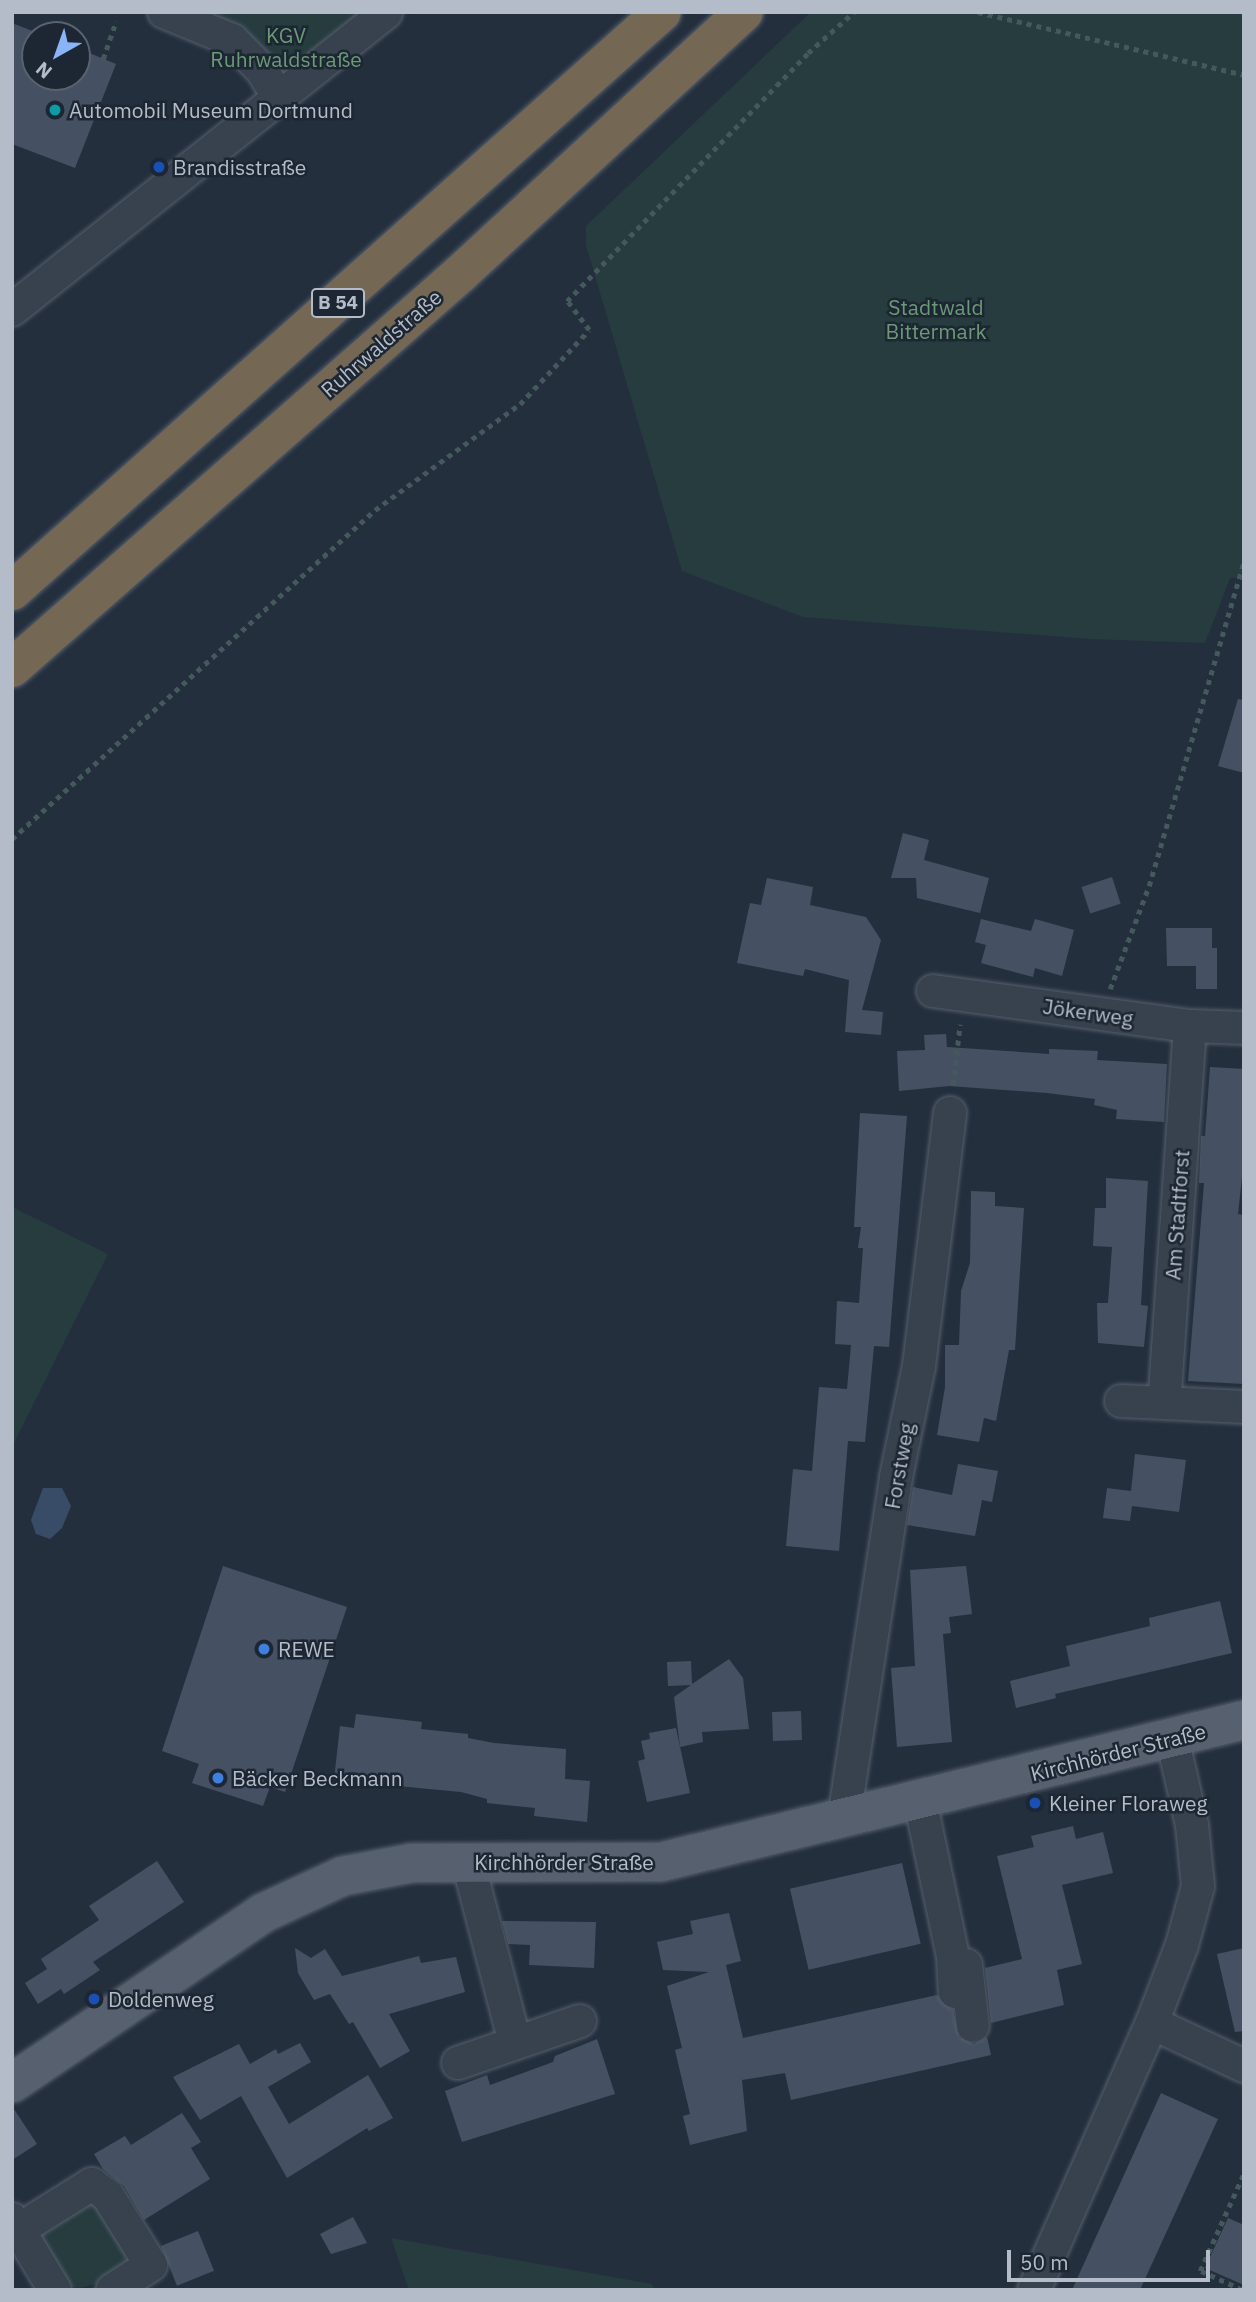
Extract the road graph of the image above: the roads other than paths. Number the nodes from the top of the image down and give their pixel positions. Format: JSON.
{"nodes":[{"id":1,"x":164,"y":12,"type":"edge"},
{"id":2,"x":386,"y":12,"type":"edge"},
{"id":3,"x":662,"y":12,"type":"edge"},
{"id":4,"x":744,"y":12,"type":"edge"},
{"id":5,"x":278,"y":97,"type":"junction"},
{"id":6,"x":12,"y":310,"type":"edge"},
{"id":7,"x":12,"y":592,"type":"edge"},
{"id":8,"x":12,"y":667,"type":"edge"},
{"id":9,"x":948,"y":993,"type":"road end"},
{"id":10,"x":1190,"y":1026,"type":"junction"},
{"id":11,"x":1244,"y":1028,"type":"edge"},
{"id":12,"x":950,"y":1113,"type":"road end"},
{"id":13,"x":1121,"y":1401,"type":"dead end"},
{"id":14,"x":1164,"y":1403,"type":"junction"},
{"id":15,"x":1244,"y":1407,"type":"edge"},
{"id":16,"x":1244,"y":1720,"type":"edge"},
{"id":17,"x":1172,"y":1738,"type":"junction"},
{"id":18,"x":920,"y":1800,"type":"junction"},
{"id":19,"x":844,"y":1818,"type":"junction"},
{"id":20,"x":468,"y":1862,"type":"junction"},
{"id":21,"x":938,"y":1882,"type":"junction"},
{"id":22,"x":956,"y":1992,"type":"dead end"},
{"id":23,"x":580,"y":2021,"type":"dead end"},
{"id":24,"x":1152,"y":2023,"type":"junction"},
{"id":25,"x":973,"y":2026,"type":"dead end"},
{"id":26,"x":515,"y":2043,"type":"junction"},
{"id":27,"x":458,"y":2063,"type":"dead end"},
{"id":28,"x":1244,"y":2066,"type":"edge"},
{"id":29,"x":12,"y":2083,"type":"edge"},
{"id":30,"x":14,"y":2228,"type":"edge"},
{"id":31,"x":55,"y":2290,"type":"edge"},
{"id":32,"x":112,"y":2290,"type":"edge"},
{"id":33,"x":1034,"y":2290,"type":"edge"}],
"edges":[{"from":1,"to":5,"type":"street"},
{"from":2,"to":5,"type":"street"},
{"from":3,"to":7,"type":"highway","number":"B 54"},
{"from":4,"to":8,"type":"highway","name":"Ruhrwaldstraße","number":"B 54"},
{"from":5,"to":6,"type":"street"},
{"from":9,"to":10,"type":"street","name":"Jökerweg"},
{"from":10,"to":11,"type":"street","name":"Jökerweg"},
{"from":10,"to":14,"type":"street","name":"Am Stadtforst"},
{"from":12,"to":19,"type":"street","name":"Forstweg"},
{"from":13,"to":14,"type":"street"},
{"from":14,"to":15,"type":"street"},
{"from":16,"to":17,"type":"main road","name":"Kirchhörder Straße"},
{"from":17,"to":18,"type":"main road","name":"Kirchhörder Straße"},
{"from":17,"to":24,"type":"street"},
{"from":18,"to":19,"type":"main road","name":"Kirchhörder Straße"},
{"from":18,"to":21,"type":"street"},
{"from":19,"to":20,"type":"main road","name":"Kirchhörder Straße"},
{"from":20,"to":26,"type":"street"},
{"from":20,"to":29,"type":"main road","name":"Kirchhörder Straße"},
{"from":21,"to":22,"type":"street"},
{"from":21,"to":25,"type":"street"},
{"from":23,"to":26,"type":"street"},
{"from":24,"to":28,"type":"street"},
{"from":24,"to":33,"type":"street"},
{"from":26,"to":27,"type":"street"},
{"from":30,"to":31,"type":"street"},
{"from":30,"to":32,"type":"street"}]}
